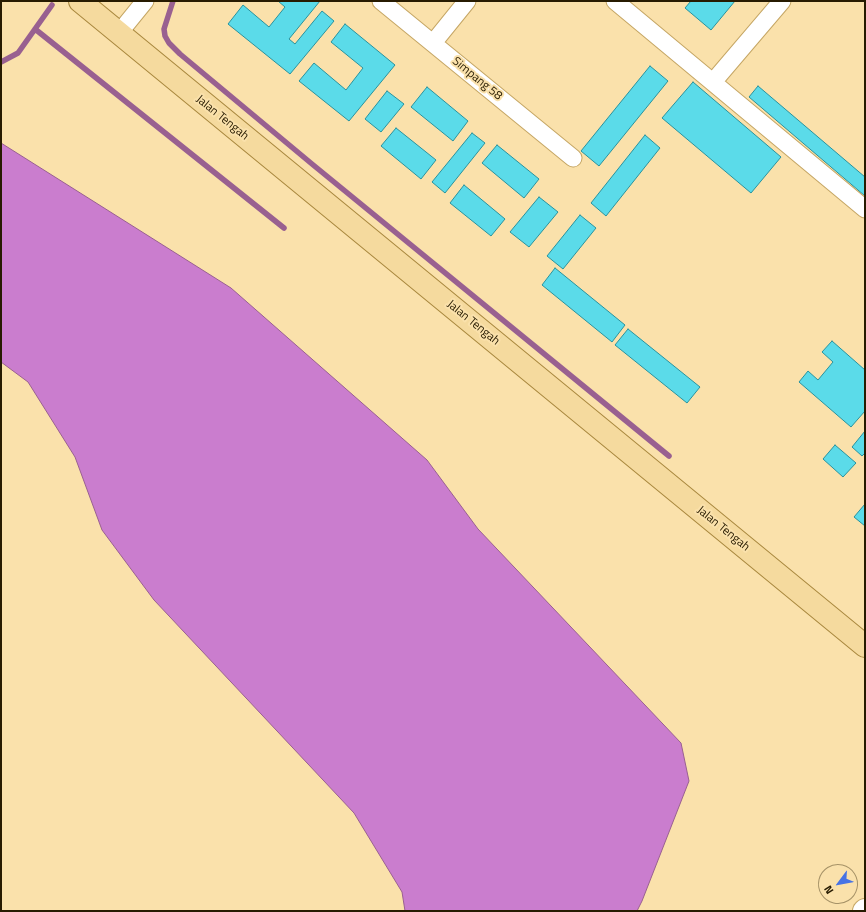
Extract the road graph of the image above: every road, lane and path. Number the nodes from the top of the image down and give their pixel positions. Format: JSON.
{"nodes":[{"id":1,"x":80,"y":1,"type":"edge"},
{"id":2,"x":145,"y":1,"type":"edge"},
{"id":3,"x":381,"y":1,"type":"edge"},
{"id":4,"x":467,"y":1,"type":"edge"},
{"id":5,"x":615,"y":1,"type":"edge"},
{"id":6,"x":782,"y":1,"type":"edge"},
{"id":7,"x":119,"y":33,"type":"junction"},
{"id":8,"x":433,"y":43,"type":"junction"},
{"id":9,"x":713,"y":82,"type":"junction"},
{"id":10,"x":573,"y":158,"type":"dead end"},
{"id":11,"x":865,"y":209,"type":"edge"},
{"id":12,"x":865,"y":646,"type":"edge"}],
"edges":[{"from":1,"to":7,"type":"main road","name":"Jalan Tengah"},
{"from":2,"to":7,"type":"street"},
{"from":3,"to":8,"type":"street","name":"Simpang 58"},
{"from":4,"to":8,"type":"street"},
{"from":5,"to":9,"type":"street"},
{"from":6,"to":9,"type":"street"},
{"from":7,"to":12,"type":"main road","name":"Jalan Tengah"},
{"from":8,"to":10,"type":"street","name":"Simpang 58"},
{"from":9,"to":11,"type":"street"}]}
